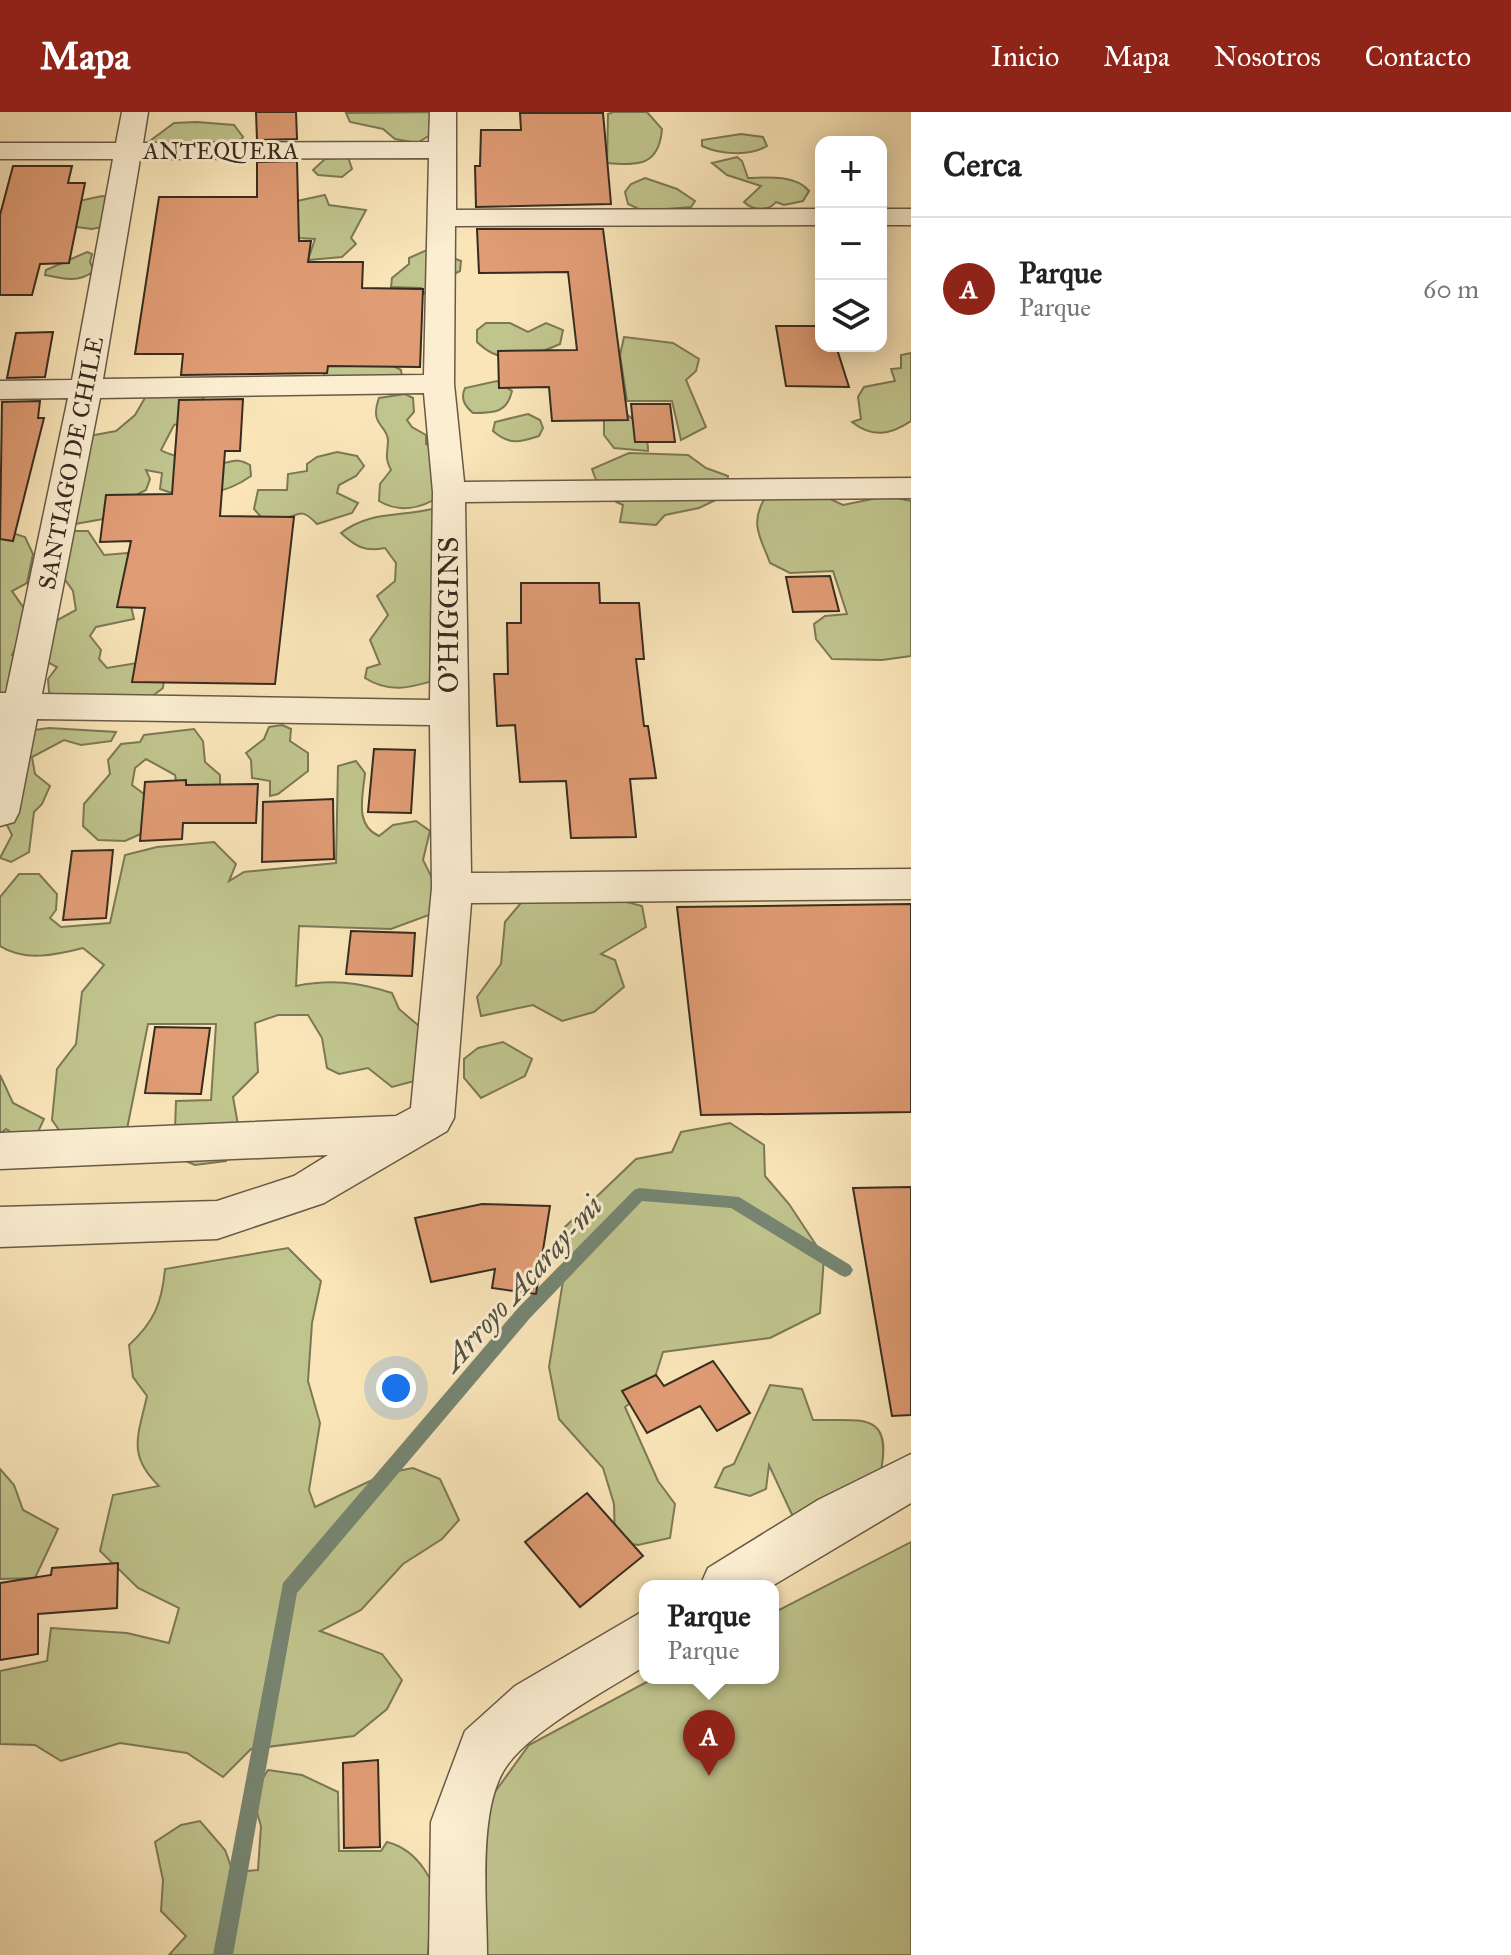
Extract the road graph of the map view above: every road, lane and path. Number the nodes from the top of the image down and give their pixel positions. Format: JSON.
{"nodes":[{"id":1,"x":135,"y":112,"type":"edge"},
{"id":2,"x":443,"y":112,"type":"edge"},
{"id":3,"x":443,"y":150,"type":"junction"},
{"id":4,"x":0,"y":151,"type":"edge"},
{"id":5,"x":126,"y":151,"type":"junction"},
{"id":6,"x":815,"y":217,"type":"edge"},
{"id":7,"x":887,"y":217,"type":"edge"},
{"id":8,"x":911,"y":217,"type":"edge"},
{"id":9,"x":441,"y":218,"type":"junction"},
{"id":10,"x":439,"y":384,"type":"junction"},
{"id":11,"x":86,"y":388,"type":"junction"},
{"id":12,"x":0,"y":390,"type":"edge"},
{"id":13,"x":911,"y":488,"type":"edge"},
{"id":14,"x":449,"y":492,"type":"junction"},
{"id":15,"x":12,"y":706,"type":"edge"},
{"id":16,"x":448,"y":713,"type":"junction"},
{"id":17,"x":0,"y":812,"type":"edge"},
{"id":18,"x":911,"y":884,"type":"edge"},
{"id":19,"x":452,"y":888,"type":"junction"},
{"id":20,"x":417,"y":1126,"type":"junction"},
{"id":21,"x":0,"y":1151,"type":"edge"},
{"id":22,"x":0,"y":1227,"type":"edge"},
{"id":23,"x":911,"y":1477,"type":"edge"},
{"id":24,"x":736,"y":1580,"type":"edge"},
{"id":25,"x":639,"y":1640,"type":"edge"},
{"id":26,"x":458,"y":1955,"type":"edge"}],
"edges":[{"from":1,"to":5,"type":"street","name":"SANTIAGO DE CHILE"},
{"from":2,"to":3,"type":"street","name":"O'HIGGINS"},
{"from":3,"to":5,"type":"street","name":"ANTEQUERA"},
{"from":3,"to":9,"type":"street","name":"O'HIGGINS"},
{"from":4,"to":5,"type":"street","name":"ANTEQUERA"},
{"from":5,"to":11,"type":"street","name":"SANTIAGO DE CHILE"},
{"from":6,"to":9,"type":"street"},
{"from":7,"to":8,"type":"street"},
{"from":9,"to":10,"type":"street","name":"O'HIGGINS"},
{"from":10,"to":11,"type":"street"},
{"from":10,"to":14,"type":"street","name":"O'HIGGINS"},
{"from":11,"to":12,"type":"street"},
{"from":11,"to":15,"type":"street","name":"SANTIAGO DE CHILE"},
{"from":13,"to":14,"type":"street"},
{"from":14,"to":16,"type":"street","name":"O'HIGGINS"},
{"from":15,"to":16,"type":"street"},
{"from":15,"to":17,"type":"street","name":"SANTIAGO DE CHILE"},
{"from":16,"to":19,"type":"street","name":"O'HIGGINS"},
{"from":18,"to":19,"type":"street"},
{"from":19,"to":20,"type":"street","name":"O'HIGGINS"},
{"from":20,"to":21,"type":"street"},
{"from":20,"to":22,"type":"street"},
{"from":23,"to":24,"type":"street"},
{"from":25,"to":26,"type":"street"}]}
